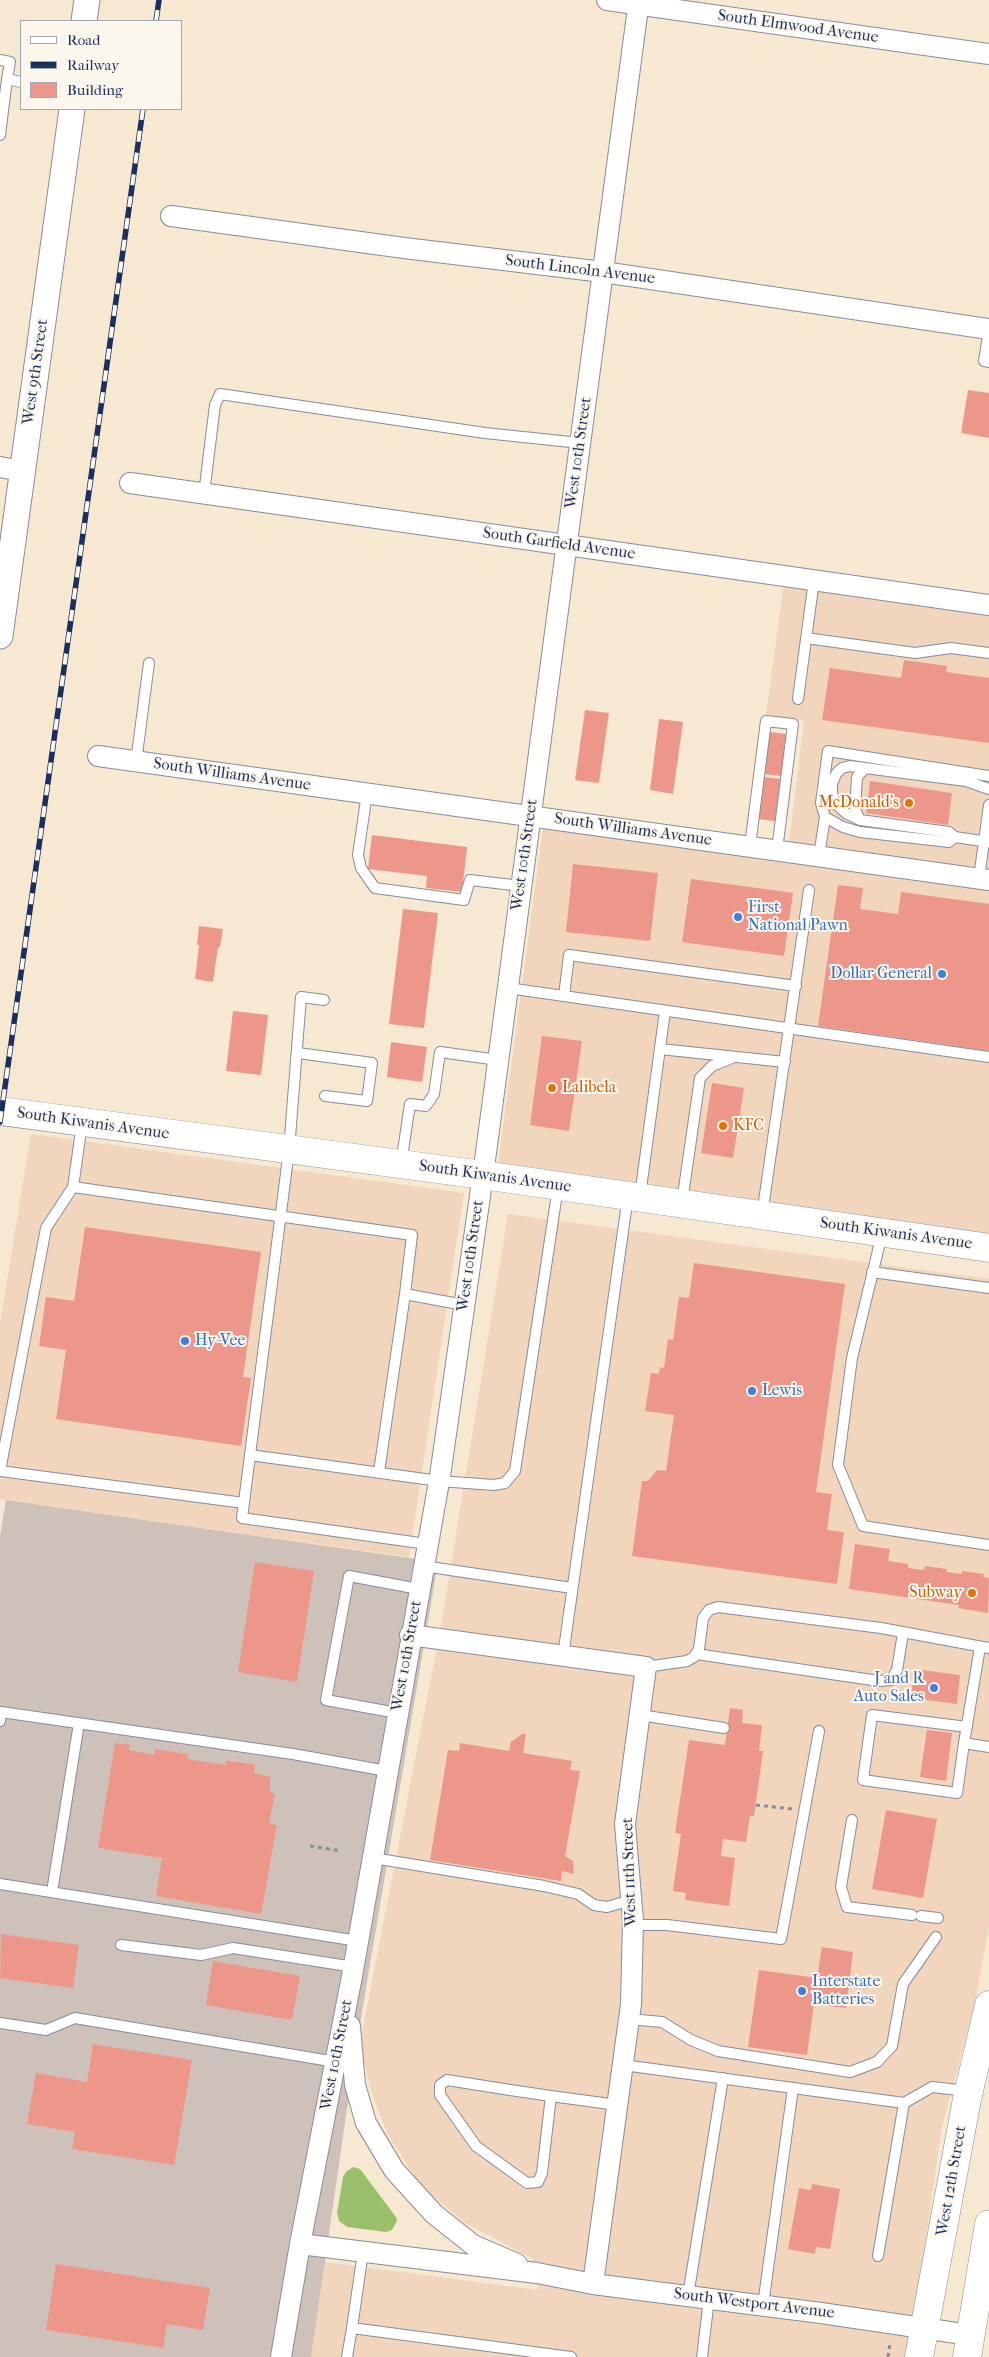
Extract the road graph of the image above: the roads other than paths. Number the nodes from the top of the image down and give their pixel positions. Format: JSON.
{"nodes":[{"id":1,"x":87,"y":0,"type":"edge"},
{"id":2,"x":607,"y":0,"type":"edge"},
{"id":3,"x":639,"y":2,"type":"edge"},
{"id":4,"x":84,"y":20,"type":"edge"},
{"id":5,"x":989,"y":54,"type":"edge"},
{"id":6,"x":0,"y":60,"type":"edge"},
{"id":7,"x":7,"y":80,"type":"junction"},
{"id":8,"x":20,"y":82,"type":"edge"},
{"id":9,"x":72,"y":110,"type":"edge"},
{"id":10,"x":0,"y":129,"type":"edge"},
{"id":11,"x":171,"y":216,"type":"dead end"},
{"id":12,"x":603,"y":272,"type":"junction"},
{"id":13,"x":989,"y":329,"type":"edge"},
{"id":14,"x":989,"y":362,"type":"edge"},
{"id":15,"x":580,"y":443,"type":"junction"},
{"id":16,"x":11,"y":469,"type":"edge"},
{"id":17,"x":130,"y":483,"type":"dead end"},
{"id":18,"x":204,"y":494,"type":"junction"},
{"id":19,"x":567,"y":545,"type":"junction"},
{"id":20,"x":814,"y":580,"type":"junction"},
{"id":21,"x":989,"y":605,"type":"edge"},
{"id":22,"x":0,"y":636,"type":"edge"},
{"id":23,"x":806,"y":638,"type":"junction"},
{"id":24,"x":989,"y":653,"type":"edge"},
{"id":25,"x":149,"y":662,"type":"dead end"},
{"id":26,"x":798,"y":699,"type":"dead end"},
{"id":27,"x":98,"y":756,"type":"dead end"},
{"id":28,"x":136,"y":762,"type":"junction"},
{"id":29,"x":865,"y":768,"type":"junction"},
{"id":30,"x":989,"y":776,"type":"edge"},
{"id":31,"x":989,"y":789,"type":"edge"},
{"id":32,"x":367,"y":793,"type":"junction"},
{"id":33,"x":989,"y":805,"type":"edge"},
{"id":34,"x":531,"y":815,"type":"junction"},
{"id":35,"x":825,"y":817,"type":"junction"},
{"id":36,"x":860,"y":820,"type":"junction"},
{"id":37,"x":955,"y":837,"type":"junction"},
{"id":38,"x":986,"y":841,"type":"edge"},
{"id":39,"x":750,"y":846,"type":"junction"},
{"id":40,"x":777,"y":850,"type":"junction"},
{"id":41,"x":819,"y":856,"type":"junction"},
{"id":42,"x":984,"y":879,"type":"edge"},
{"id":43,"x":521,"y":886,"type":"junction"},
{"id":44,"x":809,"y":890,"type":"dead end"},
{"id":45,"x":796,"y":986,"type":"junction"},
{"id":46,"x":508,"y":988,"type":"junction"},
{"id":47,"x":564,"y":996,"type":"junction"},
{"id":48,"x":324,"y":1000,"type":"dead end"},
{"id":49,"x":665,"y":1011,"type":"junction"},
{"id":50,"x":789,"y":1030,"type":"junction"},
{"id":51,"x":660,"y":1048,"type":"junction"},
{"id":52,"x":298,"y":1053,"type":"junction"},
{"id":53,"x":734,"y":1057,"type":"junction"},
{"id":54,"x":989,"y":1057,"type":"edge"},
{"id":55,"x":498,"y":1060,"type":"junction"},
{"id":56,"x":784,"y":1062,"type":"junction"},
{"id":57,"x":325,"y":1096,"type":"dead end"},
{"id":58,"x":0,"y":1111,"type":"edge"},
{"id":59,"x":83,"y":1122,"type":"junction"},
{"id":60,"x":289,"y":1150,"type":"junction"},
{"id":61,"x":401,"y":1165,"type":"junction"},
{"id":62,"x":483,"y":1175,"type":"junction"},
{"id":63,"x":558,"y":1186,"type":"junction"},
{"id":64,"x":73,"y":1187,"type":"junction"},
{"id":65,"x":634,"y":1197,"type":"junction"},
{"id":66,"x":682,"y":1204,"type":"junction"},
{"id":67,"x":762,"y":1216,"type":"junction"},
{"id":68,"x":281,"y":1218,"type":"junction"},
{"id":69,"x":882,"y":1232,"type":"junction"},
{"id":70,"x":989,"y":1248,"type":"edge"},
{"id":71,"x":872,"y":1272,"type":"junction"},
{"id":72,"x":989,"y":1288,"type":"edge"},
{"id":73,"x":405,"y":1294,"type":"junction"},
{"id":74,"x":464,"y":1305,"type":"junction"},
{"id":75,"x":250,"y":1454,"type":"junction"},
{"id":76,"x":379,"y":1472,"type":"junction"},
{"id":77,"x":439,"y":1480,"type":"junction"},
{"id":78,"x":244,"y":1503,"type":"junction"},
{"id":79,"x":427,"y":1544,"type":"junction"},
{"id":80,"x":989,"y":1545,"type":"edge"},
{"id":81,"x":423,"y":1566,"type":"junction"},
{"id":82,"x":572,"y":1588,"type":"junction"},
{"id":83,"x":419,"y":1589,"type":"junction"},
{"id":84,"x":903,"y":1633,"type":"junction"},
{"id":85,"x":410,"y":1635,"type":"junction"},
{"id":86,"x":984,"y":1648,"type":"edge"},
{"id":87,"x":696,"y":1654,"type":"junction"},
{"id":88,"x":563,"y":1656,"type":"junction"},
{"id":89,"x":646,"y":1667,"type":"junction"},
{"id":90,"x":398,"y":1713,"type":"junction"},
{"id":91,"x":640,"y":1715,"type":"junction"},
{"id":92,"x":0,"y":1721,"type":"edge"},
{"id":93,"x":79,"y":1723,"type":"junction"},
{"id":94,"x":967,"y":1727,"type":"junction"},
{"id":95,"x":724,"y":1728,"type":"dead end"},
{"id":96,"x":819,"y":1731,"type":"dead end"},
{"id":97,"x":964,"y":1743,"type":"junction"},
{"id":98,"x":989,"y":1746,"type":"edge"},
{"id":99,"x":387,"y":1771,"type":"junction"},
{"id":100,"x":852,"y":1820,"type":"dead end"},
{"id":101,"x":372,"y":1858,"type":"junction"},
{"id":102,"x":0,"y":1884,"type":"edge"},
{"id":103,"x":52,"y":1892,"type":"junction"},
{"id":104,"x":631,"y":1900,"type":"junction"},
{"id":105,"x":938,"y":1918,"type":"dead end"},
{"id":106,"x":632,"y":1925,"type":"junction"},
{"id":107,"x":936,"y":1937,"type":"dead end"},
{"id":108,"x":358,"y":1941,"type":"junction"},
{"id":109,"x":121,"y":1945,"type":"dead end"},
{"id":110,"x":353,"y":1971,"type":"junction"},
{"id":111,"x":989,"y":2005,"type":"edge"},
{"id":112,"x":629,"y":2018,"type":"junction"},
{"id":113,"x":0,"y":2023,"type":"edge"},
{"id":114,"x":336,"y":2062,"type":"junction"},
{"id":115,"x":622,"y":2065,"type":"junction"},
{"id":116,"x":722,"y":2078,"type":"junction"},
{"id":117,"x":793,"y":2088,"type":"junction"},
{"id":118,"x":969,"y":2091,"type":"junction"},
{"id":119,"x":551,"y":2096,"type":"junction"},
{"id":120,"x":904,"y":2103,"type":"junction"},
{"id":121,"x":616,"y":2105,"type":"junction"},
{"id":122,"x":989,"y":2224,"type":"edge"},
{"id":123,"x":300,"y":2244,"type":"junction"},
{"id":124,"x":363,"y":2252,"type":"junction"},
{"id":125,"x":878,"y":2256,"type":"dead end"},
{"id":126,"x":537,"y":2273,"type":"junction"},
{"id":127,"x":593,"y":2284,"type":"junction"},
{"id":128,"x":688,"y":2296,"type":"junction"},
{"id":129,"x":710,"y":2299,"type":"junction"},
{"id":130,"x":762,"y":2306,"type":"junction"},
{"id":131,"x":352,"y":2328,"type":"junction"},
{"id":132,"x":924,"y":2328,"type":"junction"},
{"id":133,"x":968,"y":2346,"type":"edge"},
{"id":134,"x":281,"y":2357,"type":"edge"},
{"id":135,"x":347,"y":2357,"type":"edge"},
{"id":136,"x":571,"y":2357,"type":"edge"},
{"id":137,"x":702,"y":2357,"type":"edge"},
{"id":138,"x":919,"y":2357,"type":"edge"}],
"edges":[{"from":1,"to":4,"type":"street"},
{"from":2,"to":3,"type":"street","name":"South Elmwood Avenue"},
{"from":3,"to":5,"type":"street","name":"South Elmwood Avenue"},
{"from":3,"to":12,"type":"street","name":"West 10th Street"},
{"from":6,"to":7,"type":"lane"},
{"from":7,"to":8,"type":"lane"},
{"from":7,"to":10,"type":"lane"},
{"from":9,"to":16,"type":"street","name":"West 9th Street"},
{"from":11,"to":12,"type":"street","name":"South Lincoln Avenue"},
{"from":12,"to":13,"type":"street","name":"South Lincoln Avenue"},
{"from":12,"to":15,"type":"street","name":"West 10th Street"},
{"from":13,"to":14,"type":"lane"},
{"from":15,"to":18,"type":"lane"},
{"from":15,"to":19,"type":"street","name":"West 10th Street"},
{"from":16,"to":22,"type":"street","name":"West 9th Street"},
{"from":17,"to":18,"type":"street","name":"South Garfield Avenue"},
{"from":18,"to":19,"type":"street","name":"South Garfield Avenue"},
{"from":19,"to":20,"type":"street","name":"South Garfield Avenue"},
{"from":19,"to":34,"type":"street","name":"West 10th Street"},
{"from":20,"to":21,"type":"street","name":"South Garfield Avenue"},
{"from":20,"to":23,"type":"lane"},
{"from":23,"to":24,"type":"lane"},
{"from":23,"to":26,"type":"lane"},
{"from":25,"to":28,"type":"lane"},
{"from":27,"to":28,"type":"street","name":"South Williams Avenue"},
{"from":28,"to":32,"type":"street","name":"South Williams Avenue"},
{"from":29,"to":31,"type":"lane"},
{"from":29,"to":36,"type":"lane"},
{"from":29,"to":36,"type":"lane"},
{"from":30,"to":35,"type":"lane"},
{"from":32,"to":34,"type":"street","name":"South Williams Avenue"},
{"from":32,"to":43,"type":"lane"},
{"from":33,"to":38,"type":"lane"},
{"from":34,"to":39,"type":"street","name":"South Williams Avenue"},
{"from":34,"to":43,"type":"street","name":"West 10th Street"},
{"from":35,"to":37,"type":"lane"},
{"from":35,"to":41,"type":"lane"},
{"from":36,"to":37,"type":"lane"},
{"from":37,"to":38,"type":"lane"},
{"from":38,"to":42,"type":"lane"},
{"from":39,"to":40,"type":"street","name":"South Williams Avenue"},
{"from":39,"to":40,"type":"lane"},
{"from":40,"to":41,"type":"street","name":"South Williams Avenue"},
{"from":41,"to":42,"type":"street","name":"South Williams Avenue"},
{"from":43,"to":46,"type":"street","name":"West 10th Street"},
{"from":44,"to":45,"type":"lane"},
{"from":45,"to":47,"type":"lane"},
{"from":45,"to":50,"type":"lane"},
{"from":46,"to":47,"type":"lane"},
{"from":46,"to":55,"type":"street","name":"West 10th Street"},
{"from":47,"to":49,"type":"lane"},
{"from":48,"to":52,"type":"lane"},
{"from":49,"to":50,"type":"lane"},
{"from":49,"to":51,"type":"lane"},
{"from":50,"to":54,"type":"lane"},
{"from":50,"to":56,"type":"lane"},
{"from":51,"to":53,"type":"lane"},
{"from":51,"to":65,"type":"lane"},
{"from":52,"to":57,"type":"lane"},
{"from":52,"to":60,"type":"lane"},
{"from":53,"to":56,"type":"lane"},
{"from":53,"to":66,"type":"lane"},
{"from":55,"to":61,"type":"lane"},
{"from":55,"to":62,"type":"street","name":"West 10th Street"},
{"from":56,"to":67,"type":"lane"},
{"from":58,"to":59,"type":"main road","name":"South Kiwanis Avenue"},
{"from":59,"to":60,"type":"main road","name":"South Kiwanis Avenue"},
{"from":59,"to":64,"type":"lane"},
{"from":60,"to":61,"type":"main road","name":"South Kiwanis Avenue"},
{"from":60,"to":68,"type":"lane"},
{"from":61,"to":62,"type":"main road","name":"South Kiwanis Avenue"},
{"from":62,"to":63,"type":"main road","name":"South Kiwanis Avenue"},
{"from":62,"to":74,"type":"street","name":"West 10th Street"},
{"from":63,"to":65,"type":"main road","name":"South Kiwanis Avenue"},
{"from":63,"to":77,"type":"lane"},
{"from":64,"to":68,"type":"lane"},
{"from":64,"to":78,"type":"lane"},
{"from":65,"to":66,"type":"main road","name":"South Kiwanis Avenue"},
{"from":65,"to":82,"type":"lane"},
{"from":66,"to":67,"type":"main road","name":"South Kiwanis Avenue"},
{"from":67,"to":69,"type":"main road","name":"South Kiwanis Avenue"},
{"from":68,"to":73,"type":"lane"},
{"from":68,"to":75,"type":"lane"},
{"from":69,"to":70,"type":"main road","name":"South Kiwanis Avenue"},
{"from":69,"to":71,"type":"lane"},
{"from":71,"to":72,"type":"lane"},
{"from":71,"to":80,"type":"lane"},
{"from":73,"to":74,"type":"lane"},
{"from":73,"to":76,"type":"lane"},
{"from":74,"to":77,"type":"street","name":"West 10th Street"},
{"from":75,"to":76,"type":"lane"},
{"from":75,"to":78,"type":"lane"},
{"from":76,"to":77,"type":"lane"},
{"from":77,"to":79,"type":"street","name":"West 10th Street"},
{"from":78,"to":79,"type":"lane"},
{"from":79,"to":81,"type":"street","name":"West 10th Street"},
{"from":81,"to":82,"type":"lane"},
{"from":81,"to":83,"type":"street","name":"West 10th Street"},
{"from":82,"to":88,"type":"lane"},
{"from":83,"to":85,"type":"street","name":"West 10th Street"},
{"from":83,"to":90,"type":"lane"},
{"from":84,"to":86,"type":"lane"},
{"from":84,"to":87,"type":"lane"},
{"from":84,"to":87,"type":"lane"},
{"from":85,"to":88,"type":"street"},
{"from":85,"to":90,"type":"street","name":"West 10th Street"},
{"from":86,"to":94,"type":"lane"},
{"from":87,"to":89,"type":"lane"},
{"from":88,"to":89,"type":"street"},
{"from":89,"to":91,"type":"street","name":"West 11th Street"},
{"from":90,"to":99,"type":"street","name":"West 10th Street"},
{"from":91,"to":95,"type":"lane"},
{"from":91,"to":104,"type":"street","name":"West 11th Street"},
{"from":92,"to":93,"type":"lane"},
{"from":93,"to":99,"type":"lane"},
{"from":93,"to":103,"type":"lane"},
{"from":94,"to":97,"type":"lane"},
{"from":94,"to":97,"type":"lane"},
{"from":96,"to":106,"type":"lane"},
{"from":97,"to":98,"type":"lane"},
{"from":99,"to":101,"type":"street","name":"West 10th Street"},
{"from":100,"to":105,"type":"lane"},
{"from":101,"to":104,"type":"lane"},
{"from":101,"to":108,"type":"street","name":"West 10th Street"},
{"from":102,"to":103,"type":"lane"},
{"from":103,"to":108,"type":"lane"},
{"from":104,"to":106,"type":"street","name":"West 11th Street"},
{"from":106,"to":112,"type":"street","name":"West 11th Street"},
{"from":107,"to":112,"type":"lane"},
{"from":108,"to":110,"type":"street","name":"West 10th Street"},
{"from":109,"to":110,"type":"lane"},
{"from":110,"to":114,"type":"street","name":"West 10th Street"},
{"from":110,"to":126,"type":"street","name":"South Westport Avenue"},
{"from":111,"to":118,"type":"main road","name":"West 12th Street"},
{"from":112,"to":115,"type":"street","name":"West 11th Street"},
{"from":113,"to":114,"type":"lane"},
{"from":114,"to":123,"type":"street","name":"West 10th Street"},
{"from":115,"to":116,"type":"lane"},
{"from":115,"to":121,"type":"street","name":"West 11th Street"},
{"from":116,"to":117,"type":"lane"},
{"from":116,"to":128,"type":"lane"},
{"from":117,"to":120,"type":"lane"},
{"from":117,"to":130,"type":"lane"},
{"from":118,"to":120,"type":"lane"},
{"from":118,"to":132,"type":"main road","name":"West 12th Street"},
{"from":119,"to":119,"type":"lane"},
{"from":119,"to":121,"type":"lane"},
{"from":120,"to":125,"type":"lane"},
{"from":121,"to":127,"type":"street","name":"West 11th Street"},
{"from":122,"to":133,"type":"main road"},
{"from":123,"to":124,"type":"street","name":"South Westport Avenue"},
{"from":123,"to":134,"type":"street","name":"West 10th Street"},
{"from":124,"to":126,"type":"street","name":"South Westport Avenue"},
{"from":124,"to":131,"type":"lane"},
{"from":126,"to":127,"type":"street","name":"South Westport Avenue"},
{"from":127,"to":128,"type":"street","name":"South Westport Avenue"},
{"from":128,"to":129,"type":"street","name":"South Westport Avenue"},
{"from":129,"to":130,"type":"street","name":"South Westport Avenue"},
{"from":129,"to":137,"type":"lane"},
{"from":130,"to":132,"type":"street","name":"South Westport Avenue"},
{"from":131,"to":135,"type":"lane"},
{"from":131,"to":136,"type":"lane"},
{"from":132,"to":133,"type":"street","name":"South Westport Avenue"},
{"from":132,"to":138,"type":"main road","name":"West 12th Street"}]}
